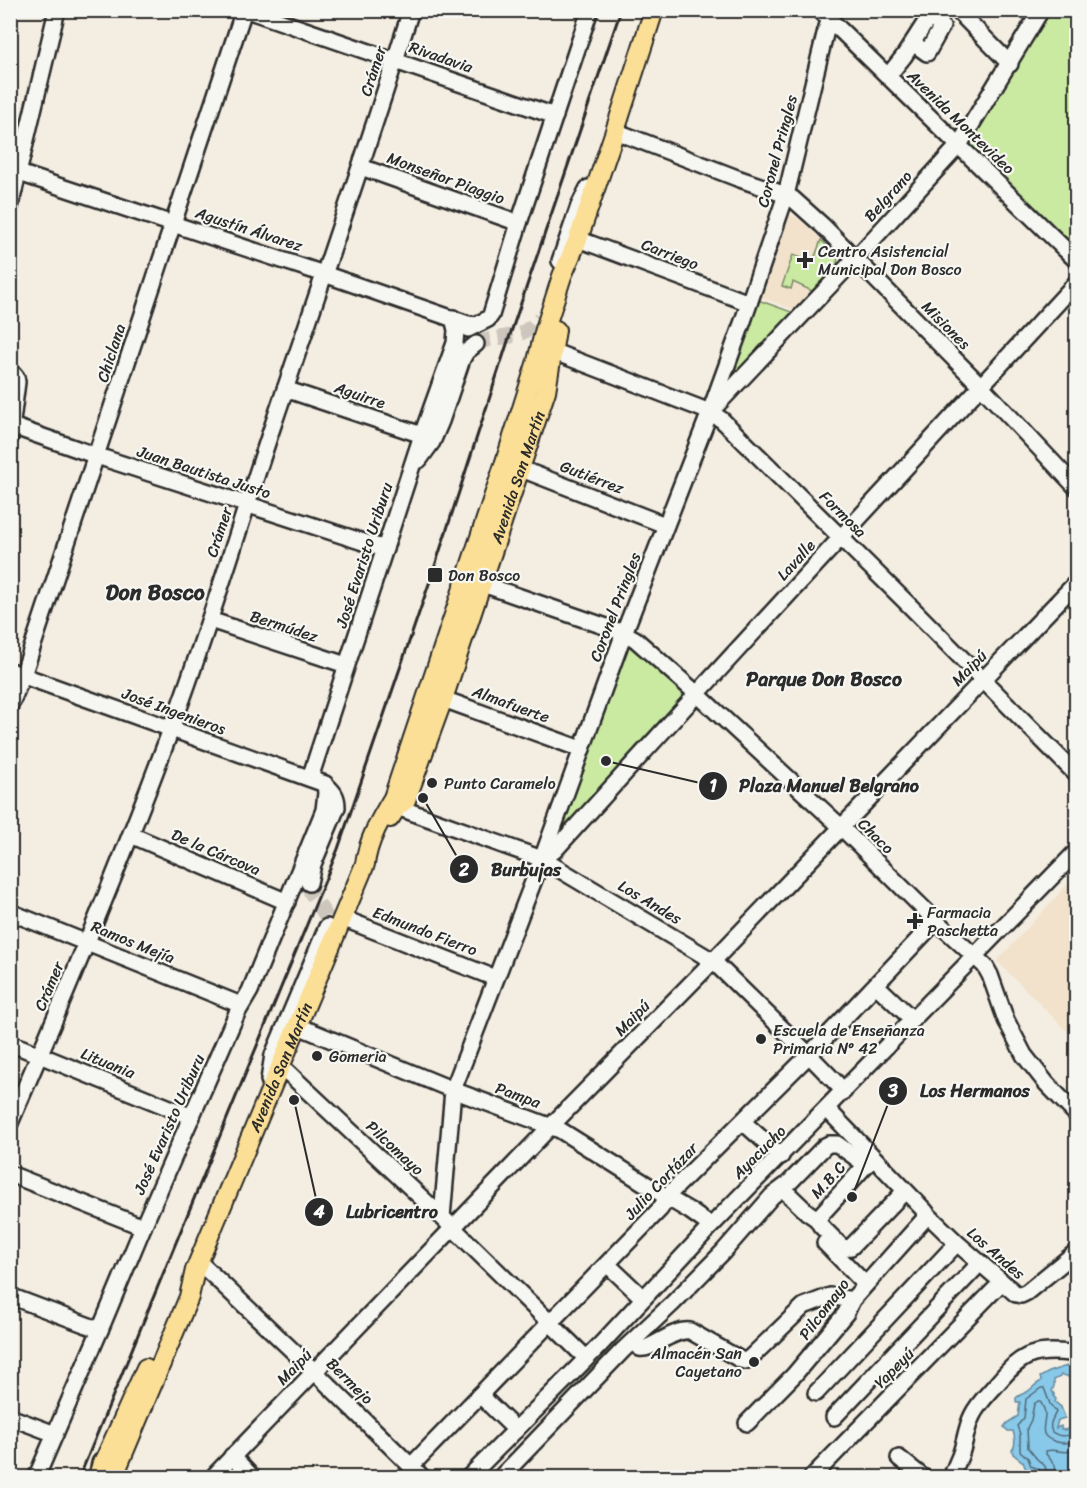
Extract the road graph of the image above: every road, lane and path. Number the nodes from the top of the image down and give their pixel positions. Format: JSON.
{"nodes":[{"id":1,"x":57,"y":10,"type":"edge"},
{"id":2,"x":246,"y":10,"type":"edge"},
{"id":3,"x":411,"y":10,"type":"edge"},
{"id":4,"x":590,"y":10,"type":"edge"},
{"id":5,"x":654,"y":10,"type":"edge"},
{"id":6,"x":957,"y":10,"type":"edge"},
{"id":7,"x":1041,"y":10,"type":"edge"},
{"id":8,"x":827,"y":13,"type":"edge"},
{"id":9,"x":913,"y":43,"type":"dead end"},
{"id":10,"x":395,"y":60,"type":"junction"},
{"id":11,"x":1010,"y":64,"type":"junction"},
{"id":12,"x":888,"y":76,"type":"junction"},
{"id":13,"x":555,"y":116,"type":"junction"},
{"id":14,"x":615,"y":131,"type":"junction"},
{"id":15,"x":959,"y":145,"type":"junction"},
{"id":16,"x":608,"y":151,"type":"junction"},
{"id":17,"x":361,"y":167,"type":"junction"},
{"id":18,"x":15,"y":172,"type":"edge"},
{"id":19,"x":786,"y":195,"type":"junction"},
{"id":20,"x":10,"y":207,"type":"edge"},
{"id":21,"x":173,"y":223,"type":"junction"},
{"id":22,"x":519,"y":224,"type":"junction"},
{"id":23,"x":576,"y":243,"type":"junction"},
{"id":24,"x":855,"y":259,"type":"junction"},
{"id":25,"x":1077,"y":260,"type":"edge"},
{"id":26,"x":324,"y":274,"type":"junction"},
{"id":27,"x":1077,"y":283,"type":"edge"},
{"id":28,"x":749,"y":303,"type":"junction"},
{"id":29,"x":453,"y":318,"type":"junction"},
{"id":30,"x":540,"y":318,"type":"tunnel mouth"},
{"id":31,"x":475,"y":324,"type":"junction"},
{"id":32,"x":455,"y":343,"type":"junction"},
{"id":33,"x":476,"y":344,"type":"tunnel mouth"},
{"id":34,"x":547,"y":349,"type":"junction"},
{"id":35,"x":13,"y":374,"type":"edge"},
{"id":36,"x":981,"y":386,"type":"junction"},
{"id":37,"x":285,"y":389,"type":"junction"},
{"id":38,"x":710,"y":412,"type":"junction"},
{"id":39,"x":11,"y":432,"type":"edge"},
{"id":40,"x":422,"y":435,"type":"junction"},
{"id":41,"x":97,"y":456,"type":"junction"},
{"id":42,"x":512,"y":465,"type":"junction"},
{"id":43,"x":410,"y":474,"type":"junction"},
{"id":44,"x":1077,"y":487,"type":"edge"},
{"id":45,"x":247,"y":504,"type":"junction"},
{"id":46,"x":665,"y":525,"type":"junction"},
{"id":47,"x":841,"y":537,"type":"junction"},
{"id":48,"x":385,"y":549,"type":"junction"},
{"id":49,"x":473,"y":581,"type":"junction"},
{"id":50,"x":1077,"y":583,"type":"edge"},
{"id":51,"x":210,"y":620,"type":"junction"},
{"id":52,"x":624,"y":633,"type":"junction"},
{"id":53,"x":346,"y":666,"type":"junction"},
{"id":54,"x":17,"y":673,"type":"edge"},
{"id":55,"x":983,"y":679,"type":"junction"},
{"id":56,"x":696,"y":693,"type":"junction"},
{"id":57,"x":436,"y":696,"type":"junction"},
{"id":58,"x":10,"y":706,"type":"edge"},
{"id":59,"x":171,"y":730,"type":"junction"},
{"id":60,"x":416,"y":730,"type":"junction"},
{"id":61,"x":581,"y":749,"type":"junction"},
{"id":62,"x":1077,"y":774,"type":"edge"},
{"id":63,"x":310,"y":778,"type":"junction"},
{"id":64,"x":325,"y":784,"type":"junction"},
{"id":65,"x":403,"y":800,"type":"junction"},
{"id":66,"x":841,"y":827,"type":"junction"},
{"id":67,"x":131,"y":835,"type":"junction"},
{"id":68,"x":1077,"y":852,"type":"edge"},
{"id":69,"x":542,"y":859,"type":"junction"},
{"id":70,"x":365,"y":864,"type":"junction"},
{"id":71,"x":309,"y":883,"type":"tunnel mouth"},
{"id":72,"x":287,"y":902,"type":"junction"},
{"id":73,"x":10,"y":912,"type":"edge"},
{"id":74,"x":936,"y":921,"type":"junction"},
{"id":75,"x":335,"y":922,"type":"junction"},
{"id":76,"x":86,"y":943,"type":"junction"},
{"id":77,"x":974,"y":957,"type":"junction"},
{"id":78,"x":713,"y":961,"type":"junction"},
{"id":79,"x":495,"y":978,"type":"junction"},
{"id":80,"x":876,"y":985,"type":"junction"},
{"id":81,"x":241,"y":1005,"type":"junction"},
{"id":82,"x":913,"y":1020,"type":"junction"},
{"id":83,"x":298,"y":1026,"type":"junction"},
{"id":84,"x":10,"y":1043,"type":"edge"},
{"id":85,"x":40,"y":1055,"type":"junction"},
{"id":86,"x":809,"y":1055,"type":"junction"},
{"id":87,"x":281,"y":1066,"type":"junction"},
{"id":88,"x":453,"y":1090,"type":"junction"},
{"id":89,"x":844,"y":1091,"type":"junction"},
{"id":90,"x":268,"y":1097,"type":"junction"},
{"id":91,"x":827,"y":1109,"type":"junction"},
{"id":92,"x":1077,"y":1114,"type":"edge"},
{"id":93,"x":192,"y":1117,"type":"junction"},
{"id":94,"x":743,"y":1122,"type":"junction"},
{"id":95,"x":10,"y":1123,"type":"edge"},
{"id":96,"x":550,"y":1127,"type":"junction"},
{"id":97,"x":781,"y":1156,"type":"junction"},
{"id":98,"x":870,"y":1162,"type":"junction"},
{"id":99,"x":10,"y":1174,"type":"edge"},
{"id":100,"x":780,"y":1191,"type":"junction"},
{"id":101,"x":905,"y":1191,"type":"junction"},
{"id":102,"x":668,"y":1198,"type":"junction"},
{"id":103,"x":928,"y":1215,"type":"junction"},
{"id":104,"x":817,"y":1219,"type":"junction"},
{"id":105,"x":447,"y":1222,"type":"junction"},
{"id":106,"x":711,"y":1226,"type":"junction"},
{"id":107,"x":143,"y":1227,"type":"junction"},
{"id":108,"x":957,"y":1243,"type":"junction"},
{"id":109,"x":1077,"y":1252,"type":"edge"},
{"id":110,"x":980,"y":1263,"type":"junction"},
{"id":111,"x":607,"y":1264,"type":"junction"},
{"id":112,"x":197,"y":1266,"type":"junction"},
{"id":113,"x":1002,"y":1282,"type":"junction"},
{"id":114,"x":865,"y":1284,"type":"junction"},
{"id":115,"x":10,"y":1296,"type":"edge"},
{"id":116,"x":643,"y":1298,"type":"junction"},
{"id":117,"x":852,"y":1300,"type":"junction"},
{"id":118,"x":550,"y":1323,"type":"junction"},
{"id":119,"x":100,"y":1330,"type":"junction"},
{"id":120,"x":600,"y":1345,"type":"junction"},
{"id":121,"x":628,"y":1346,"type":"junction"},
{"id":122,"x":1071,"y":1353,"type":"dead end"},
{"id":123,"x":586,"y":1358,"type":"junction"},
{"id":124,"x":315,"y":1372,"type":"junction"},
{"id":125,"x":816,"y":1393,"type":"dead end"},
{"id":126,"x":480,"y":1395,"type":"junction"},
{"id":127,"x":10,"y":1417,"type":"edge"},
{"id":128,"x":834,"y":1417,"type":"dead end"},
{"id":129,"x":747,"y":1423,"type":"dead end"},
{"id":130,"x":516,"y":1430,"type":"junction"},
{"id":131,"x":55,"y":1434,"type":"junction"},
{"id":132,"x":123,"y":1455,"type":"junction"},
{"id":133,"x":232,"y":1456,"type":"junction"},
{"id":134,"x":899,"y":1458,"type":"dead end"},
{"id":135,"x":411,"y":1466,"type":"junction"},
{"id":136,"x":103,"y":1474,"type":"edge"},
{"id":137,"x":36,"y":1478,"type":"edge"},
{"id":138,"x":126,"y":1478,"type":"edge"},
{"id":139,"x":212,"y":1478,"type":"edge"},
{"id":140,"x":253,"y":1478,"type":"edge"},
{"id":141,"x":423,"y":1478,"type":"edge"},
{"id":142,"x":468,"y":1478,"type":"edge"},
{"id":143,"x":500,"y":1478,"type":"edge"},
{"id":144,"x":812,"y":1478,"type":"edge"},
{"id":145,"x":924,"y":1478,"type":"edge"},
{"id":146,"x":951,"y":1478,"type":"edge"}],
"edges":[{"from":1,"to":18,"type":"street"},
{"from":2,"to":10,"type":"street","name":"Rivadavia"},
{"from":2,"to":21,"type":"street","name":"Chiclana"},
{"from":3,"to":10,"type":"street","name":"Crámer"},
{"from":4,"to":13,"type":"street","name":"José Evaristo Uriburu"},
{"from":5,"to":14,"type":"main road","name":"Avenida San Martín"},
{"from":6,"to":11,"type":"street"},
{"from":7,"to":11,"type":"street","name":"Belgrano"},
{"from":8,"to":12,"type":"street","name":"Avenida Montevideo"},
{"from":8,"to":19,"type":"street","name":"Coronel Pringles"},
{"from":9,"to":12,"type":"street"},
{"from":10,"to":13,"type":"street","name":"Rivadavia"},
{"from":10,"to":17,"type":"street","name":"Crámer"},
{"from":11,"to":15,"type":"street","name":"Belgrano"},
{"from":12,"to":15,"type":"street","name":"Avenida Montevideo"},
{"from":13,"to":22,"type":"street","name":"José Evaristo Uriburu"},
{"from":14,"to":16,"type":"main road","name":"Avenida San Martín"},
{"from":14,"to":19,"type":"street","name":"Misiones"},
{"from":15,"to":24,"type":"street","name":"Belgrano"},
{"from":15,"to":25,"type":"street","name":"Avenida Montevideo"},
{"from":16,"to":23,"type":"main road","name":"Avenida San Martín"},
{"from":16,"to":30,"type":"street"},
{"from":17,"to":22,"type":"street","name":"Monseñor Piaggio"},
{"from":17,"to":26,"type":"street","name":"Crámer"},
{"from":18,"to":20,"type":"street"},
{"from":18,"to":21,"type":"street","name":"Agustín Álvarez"},
{"from":19,"to":24,"type":"street","name":"Misiones"},
{"from":19,"to":28,"type":"street","name":"Coronel Pringles"},
{"from":21,"to":26,"type":"street","name":"Agustín Álvarez"},
{"from":21,"to":41,"type":"street","name":"Chiclana"},
{"from":22,"to":31,"type":"street","name":"José Evaristo Uriburu"},
{"from":23,"to":28,"type":"street","name":"Carriego"},
{"from":23,"to":34,"type":"main road","name":"Avenida San Martín"},
{"from":24,"to":36,"type":"street","name":"Misiones"},
{"from":24,"to":38,"type":"street","name":"Belgrano"},
{"from":26,"to":29,"type":"street","name":"Agustín Álvarez"},
{"from":26,"to":37,"type":"street","name":"Crámer"},
{"from":27,"to":36,"type":"street","name":"Lavalle"},
{"from":28,"to":38,"type":"street","name":"Coronel Pringles"},
{"from":29,"to":31,"type":"street","name":"Agustín Álvarez"},
{"from":29,"to":32,"type":"street","name":"José Evaristo Uriburu"},
{"from":31,"to":32,"type":"street","name":"José Evaristo Uriburu"},
{"from":32,"to":40,"type":"street","name":"José Evaristo Uriburu"},
{"from":33,"to":43,"type":"street"},
{"from":34,"to":38,"type":"street","name":"Formosa"},
{"from":34,"to":42,"type":"main road","name":"Avenida San Martín"},
{"from":35,"to":39,"type":"street"},
{"from":36,"to":44,"type":"street","name":"Misiones"},
{"from":36,"to":47,"type":"street","name":"Lavalle"},
{"from":37,"to":40,"type":"street","name":"Aguirre"},
{"from":37,"to":45,"type":"street","name":"Crámer"},
{"from":38,"to":46,"type":"street","name":"Coronel Pringles"},
{"from":38,"to":47,"type":"street","name":"Formosa"},
{"from":39,"to":41,"type":"street","name":"Juan Bautista Justo"},
{"from":40,"to":43,"type":"street","name":"José Evaristo Uriburu"},
{"from":41,"to":45,"type":"street","name":"Juan Bautista Justo"},
{"from":41,"to":54,"type":"street","name":"Chiclana"},
{"from":42,"to":46,"type":"street","name":"Gutiérrez"},
{"from":42,"to":49,"type":"main road","name":"Avenida San Martín"},
{"from":43,"to":48,"type":"street","name":"José Evaristo Uriburu"},
{"from":45,"to":48,"type":"street","name":"Juan Bautista Justo"},
{"from":45,"to":51,"type":"street","name":"Crámer"},
{"from":46,"to":52,"type":"street","name":"Coronel Pringles"},
{"from":47,"to":55,"type":"street","name":"Formosa"},
{"from":47,"to":56,"type":"street","name":"Lavalle"},
{"from":48,"to":53,"type":"street","name":"José Evaristo Uriburu"},
{"from":49,"to":52,"type":"street","name":"Chaco"},
{"from":49,"to":57,"type":"main road","name":"Avenida San Martín"},
{"from":50,"to":55,"type":"street","name":"Maipú"},
{"from":51,"to":53,"type":"street","name":"Bermúdez"},
{"from":51,"to":59,"type":"street","name":"Crámer"},
{"from":52,"to":56,"type":"street","name":"Chaco"},
{"from":52,"to":61,"type":"street","name":"Coronel Pringles"},
{"from":53,"to":63,"type":"street","name":"José Evaristo Uriburu"},
{"from":54,"to":58,"type":"street","name":"Chiclana"},
{"from":54,"to":59,"type":"street","name":"José Ingenieros"},
{"from":55,"to":62,"type":"street","name":"Formosa"},
{"from":55,"to":66,"type":"street","name":"Maipú"},
{"from":56,"to":66,"type":"street","name":"Chaco"},
{"from":56,"to":69,"type":"street","name":"Lavalle"},
{"from":57,"to":60,"type":"main road","name":"Avenida San Martín"},
{"from":57,"to":61,"type":"street","name":"Almafuerte"},
{"from":57,"to":65,"type":"main road","name":"Avenida San Martín"},
{"from":59,"to":63,"type":"street","name":"José Ingenieros"},
{"from":59,"to":67,"type":"street","name":"Crámer"},
{"from":60,"to":65,"type":"main road"},
{"from":60,"to":70,"type":"main road","name":"Avenida San Martín"},
{"from":61,"to":69,"type":"street","name":"Coronel Pringles"},
{"from":63,"to":64,"type":"street","name":"José Ingenieros"},
{"from":64,"to":71,"type":"street"},
{"from":64,"to":72,"type":"street","name":"José Evaristo Uriburu"},
{"from":65,"to":69,"type":"street","name":"Los Andes"},
{"from":65,"to":70,"type":"main road","name":"Avenida San Martín"},
{"from":66,"to":74,"type":"street","name":"Chaco"},
{"from":66,"to":78,"type":"street","name":"Maipú"},
{"from":67,"to":72,"type":"street","name":"De la Cárcova"},
{"from":67,"to":76,"type":"street","name":"Crámer"},
{"from":68,"to":77,"type":"street","name":"Ayacucho"},
{"from":69,"to":78,"type":"street","name":"Los Andes"},
{"from":69,"to":79,"type":"street","name":"Coronel Pringles"},
{"from":70,"to":75,"type":"main road","name":"Avenida San Martín"},
{"from":72,"to":81,"type":"street","name":"José Evaristo Uriburu"},
{"from":73,"to":76,"type":"street","name":"Ramos Mejía"},
{"from":74,"to":77,"type":"street","name":"Chaco"},
{"from":74,"to":80,"type":"street","name":"Julio Cortázar"},
{"from":75,"to":79,"type":"street","name":"Edmundo Fierro"},
{"from":75,"to":83,"type":"main road","name":"Avenida San Martín"},
{"from":75,"to":90,"type":"street"},
{"from":76,"to":81,"type":"street","name":"Ramos Mejía"},
{"from":76,"to":85,"type":"street","name":"Crámer"},
{"from":77,"to":82,"type":"street","name":"Ayacucho"},
{"from":77,"to":92,"type":"street","name":"Chaco"},
{"from":78,"to":86,"type":"street","name":"Los Andes"},
{"from":78,"to":96,"type":"street","name":"Maipú"},
{"from":79,"to":88,"type":"street","name":"Coronel Pringles"},
{"from":80,"to":82,"type":"street"},
{"from":80,"to":86,"type":"street","name":"Julio Cortázar"},
{"from":81,"to":93,"type":"street","name":"José Evaristo Uriburu"},
{"from":82,"to":89,"type":"street","name":"Ayacucho"},
{"from":83,"to":87,"type":"main road","name":"Avenida San Martín"},
{"from":83,"to":88,"type":"street","name":"Pampa"},
{"from":84,"to":85,"type":"street","name":"Lituania"},
{"from":85,"to":93,"type":"street","name":"Lituania"},
{"from":85,"to":95,"type":"street","name":"Crámer"},
{"from":86,"to":89,"type":"street","name":"Los Andes"},
{"from":86,"to":94,"type":"street","name":"Julio Cortázar"},
{"from":87,"to":90,"type":"main road","name":"Avenida San Martín"},
{"from":87,"to":105,"type":"street","name":"Pilcomayo"},
{"from":88,"to":96,"type":"street","name":"Pampa"},
{"from":88,"to":105,"type":"street","name":"Coronel Pringles"},
{"from":89,"to":91,"type":"street","name":"Ayacucho"},
{"from":90,"to":112,"type":"main road","name":"Avenida San Martín"},
{"from":91,"to":97,"type":"street","name":"Ayacucho"},
{"from":91,"to":98,"type":"street","name":"Los Andes"},
{"from":93,"to":107,"type":"street","name":"José Evaristo Uriburu"},
{"from":94,"to":97,"type":"street"},
{"from":94,"to":102,"type":"street","name":"Julio Cortázar"},
{"from":96,"to":102,"type":"street","name":"Pampa"},
{"from":96,"to":105,"type":"street","name":"Maipú"},
{"from":97,"to":106,"type":"street","name":"Ayacucho"},
{"from":98,"to":100,"type":"street"},
{"from":98,"to":101,"type":"street","name":"Los Andes"},
{"from":98,"to":104,"type":"street","name":"M.B.C"},
{"from":99,"to":107,"type":"street"},
{"from":100,"to":104,"type":"street"},
{"from":100,"to":114,"type":"street"},
{"from":100,"to":121,"type":"street"},
{"from":101,"to":103,"type":"street","name":"Los Andes"},
{"from":101,"to":104,"type":"street"},
{"from":102,"to":106,"type":"street","name":"Pampa"},
{"from":102,"to":111,"type":"street","name":"Julio Cortázar"},
{"from":103,"to":108,"type":"street","name":"Los Andes"},
{"from":103,"to":114,"type":"street","name":"Pilcomayo"},
{"from":105,"to":118,"type":"street","name":"Pilcomayo"},
{"from":105,"to":124,"type":"street","name":"Maipú"},
{"from":106,"to":116,"type":"street","name":"Ayacucho"},
{"from":107,"to":119,"type":"street","name":"José Evaristo Uriburu"},
{"from":108,"to":110,"type":"street","name":"Los Andes"},
{"from":108,"to":125,"type":"street"},
{"from":109,"to":113,"type":"street","name":"Los Andes"},
{"from":110,"to":113,"type":"street","name":"Los Andes"},
{"from":110,"to":128,"type":"street"},
{"from":111,"to":116,"type":"street"},
{"from":111,"to":118,"type":"street","name":"Julio Cortázar"},
{"from":112,"to":124,"type":"street","name":"Bermejo"},
{"from":112,"to":132,"type":"main road","name":"Avenida San Martín"},
{"from":112,"to":136,"type":"main road","name":"Avenida San Martín"},
{"from":113,"to":144,"type":"street","name":"Yapeyú"},
{"from":114,"to":117,"type":"street","name":"Pilcomayo"},
{"from":115,"to":119,"type":"street"},
{"from":116,"to":120,"type":"street","name":"Ayacucho"},
{"from":117,"to":121,"type":"street"},
{"from":117,"to":129,"type":"street","name":"Pilcomayo"},
{"from":118,"to":123,"type":"street","name":"Pilcomayo"},
{"from":118,"to":126,"type":"street","name":"Julio Cortázar"},
{"from":119,"to":131,"type":"street","name":"José Evaristo Uriburu"},
{"from":120,"to":121,"type":"street"},
{"from":120,"to":123,"type":"street","name":"Ayacucho"},
{"from":121,"to":143,"type":"street"},
{"from":122,"to":146,"type":"street"},
{"from":123,"to":130,"type":"street","name":"Ayacucho"},
{"from":124,"to":133,"type":"street","name":"Maipú"},
{"from":124,"to":135,"type":"street","name":"Bermejo"},
{"from":126,"to":130,"type":"street"},
{"from":126,"to":135,"type":"street","name":"Julio Cortázar"},
{"from":127,"to":131,"type":"street"},
{"from":130,"to":142,"type":"street","name":"Ayacucho"},
{"from":131,"to":137,"type":"street","name":"José Evaristo Uriburu"},
{"from":132,"to":136,"type":"main road","name":"Avenida San Martín"},
{"from":132,"to":138,"type":"main road"},
{"from":133,"to":139,"type":"street","name":"Maipú"},
{"from":133,"to":140,"type":"street"},
{"from":134,"to":145,"type":"street"},
{"from":135,"to":141,"type":"street","name":"Bermejo"}]}
